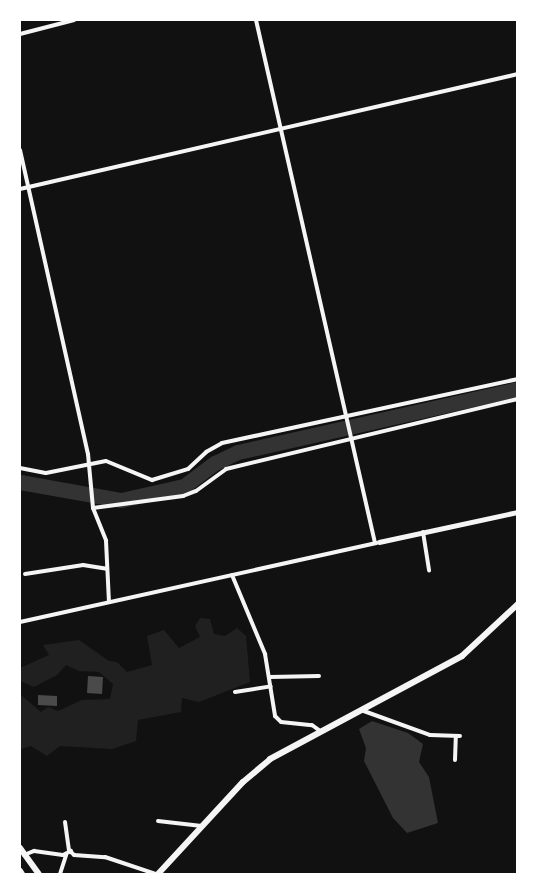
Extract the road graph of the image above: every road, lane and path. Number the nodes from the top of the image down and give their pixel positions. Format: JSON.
{"nodes":[{"id":1,"x":74,"y":20,"type":"edge"},
{"id":2,"x":256,"y":20,"type":"edge"},
{"id":3,"x":20,"y":34,"type":"edge"},
{"id":4,"x":518,"y":74,"type":"edge"},
{"id":5,"x":281,"y":130,"type":"junction"},
{"id":6,"x":20,"y":150,"type":"edge"},
{"id":7,"x":28,"y":187,"type":"junction"},
{"id":8,"x":20,"y":189,"type":"edge"},
{"id":9,"x":518,"y":379,"type":"edge"},
{"id":10,"x":518,"y":399,"type":"edge"},
{"id":11,"x":346,"y":415,"type":"junction"},
{"id":12,"x":351,"y":437,"type":"junction"},
{"id":13,"x":88,"y":463,"type":"junction"},
{"id":14,"x":20,"y":468,"type":"edge"},
{"id":15,"x":93,"y":508,"type":"junction"},
{"id":16,"x":518,"y":512,"type":"edge"},
{"id":17,"x":423,"y":532,"type":"junction"},
{"id":18,"x":377,"y":543,"type":"junction"},
{"id":19,"x":106,"y":569,"type":"junction"},
{"id":20,"x":429,"y":571,"type":"dead end"},
{"id":21,"x":25,"y":574,"type":"dead end"},
{"id":22,"x":231,"y":575,"type":"junction"},
{"id":23,"x":109,"y":602,"type":"junction"},
{"id":24,"x":518,"y":604,"type":"edge"},
{"id":25,"x":20,"y":622,"type":"edge"},
{"id":26,"x":319,"y":675,"type":"dead end"},
{"id":27,"x":270,"y":677,"type":"junction"},
{"id":28,"x":271,"y":686,"type":"junction"},
{"id":29,"x":235,"y":692,"type":"dead end"},
{"id":30,"x":361,"y":709,"type":"junction"},
{"id":31,"x":319,"y":730,"type":"junction"},
{"id":32,"x":454,"y":760,"type":"dead end"},
{"id":33,"x":158,"y":821,"type":"dead end"},
{"id":34,"x":65,"y":822,"type":"dead end"},
{"id":35,"x":203,"y":826,"type":"junction"},
{"id":36,"x":20,"y":848,"type":"edge"},
{"id":37,"x":69,"y":853,"type":"junction"},
{"id":38,"x":24,"y":855,"type":"junction"},
{"id":39,"x":20,"y":871,"type":"edge"},
{"id":40,"x":22,"y":874,"type":"edge"},
{"id":41,"x":39,"y":874,"type":"edge"},
{"id":42,"x":60,"y":874,"type":"edge"},
{"id":43,"x":157,"y":874,"type":"edge"}],
"edges":[{"from":1,"to":3,"type":"street"},
{"from":2,"to":5,"type":"street"},
{"from":4,"to":5,"type":"street"},
{"from":5,"to":7,"type":"street"},
{"from":5,"to":11,"type":"street"},
{"from":6,"to":7,"type":"street"},
{"from":7,"to":8,"type":"street"},
{"from":7,"to":13,"type":"street"},
{"from":9,"to":11,"type":"street"},
{"from":10,"to":12,"type":"street"},
{"from":11,"to":12,"type":"street"},
{"from":11,"to":13,"type":"street"},
{"from":12,"to":15,"type":"street"},
{"from":12,"to":18,"type":"street"},
{"from":13,"to":14,"type":"street"},
{"from":13,"to":15,"type":"street"},
{"from":15,"to":19,"type":"street"},
{"from":16,"to":17,"type":"street"},
{"from":17,"to":18,"type":"street"},
{"from":17,"to":20,"type":"street"},
{"from":18,"to":22,"type":"street"},
{"from":19,"to":21,"type":"street"},
{"from":19,"to":23,"type":"street"},
{"from":22,"to":23,"type":"street"},
{"from":22,"to":27,"type":"street"},
{"from":23,"to":25,"type":"street"},
{"from":24,"to":30,"type":"main road"},
{"from":26,"to":27,"type":"street"},
{"from":27,"to":28,"type":"street"},
{"from":28,"to":29,"type":"street"},
{"from":28,"to":31,"type":"street"},
{"from":30,"to":31,"type":"main road"},
{"from":30,"to":32,"type":"street"},
{"from":31,"to":35,"type":"main road"},
{"from":33,"to":35,"type":"street"},
{"from":34,"to":37,"type":"street"},
{"from":35,"to":43,"type":"main road"},
{"from":36,"to":38,"type":"main road"},
{"from":37,"to":38,"type":"street"},
{"from":37,"to":42,"type":"street"},
{"from":37,"to":43,"type":"street"},
{"from":38,"to":41,"type":"main road"},
{"from":39,"to":40,"type":"main road"}]}
